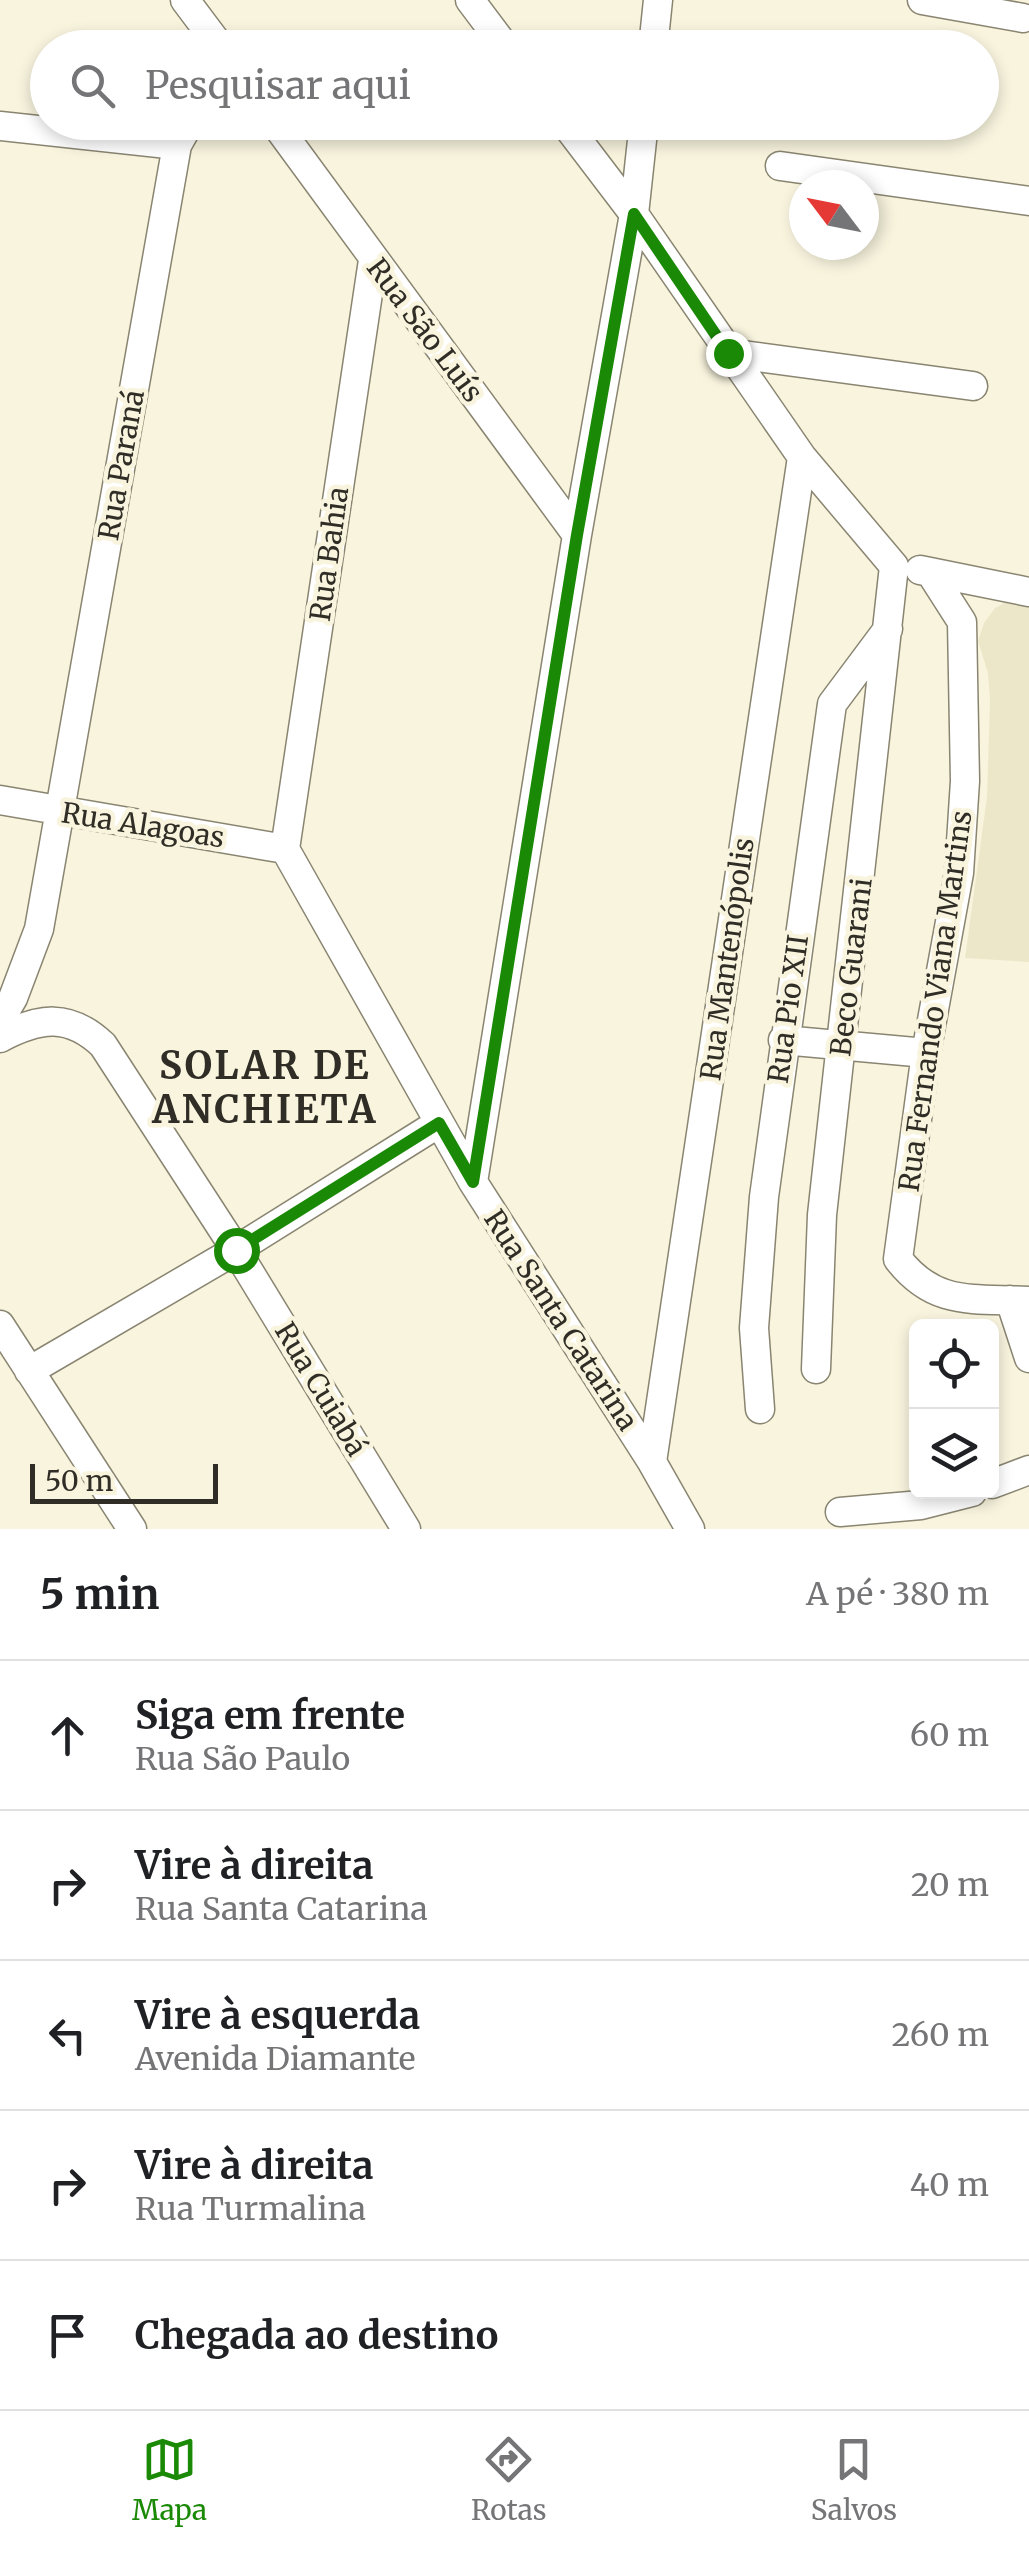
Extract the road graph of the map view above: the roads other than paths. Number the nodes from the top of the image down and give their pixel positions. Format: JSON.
{"nodes":[{"id":1,"x":185,"y":0,"type":"edge"},
{"id":2,"x":216,"y":0,"type":"edge"},
{"id":3,"x":470,"y":0,"type":"edge"},
{"id":4,"x":658,"y":0,"type":"edge"},
{"id":5,"x":922,"y":0,"type":"edge"},
{"id":6,"x":1023,"y":18,"type":"dead end"},
{"id":7,"x":206,"y":30,"type":"edge"},
{"id":8,"x":215,"y":30,"type":"edge"},
{"id":9,"x":492,"y":30,"type":"edge"},
{"id":10,"x":655,"y":30,"type":"edge"},
{"id":11,"x":0,"y":126,"type":"edge"},
{"id":12,"x":30,"y":127,"type":"edge"},
{"id":13,"x":182,"y":140,"type":"edge"},
{"id":14,"x":287,"y":140,"type":"edge"},
{"id":15,"x":578,"y":140,"type":"edge"},
{"id":16,"x":642,"y":140,"type":"edge"},
{"id":17,"x":780,"y":166,"type":"dead end"},
{"id":18,"x":1029,"y":201,"type":"edge"},
{"id":19,"x":634,"y":214,"type":"junction"},
{"id":20,"x":372,"y":260,"type":"junction"},
{"id":21,"x":728,"y":353,"type":"junction"},
{"id":22,"x":972,"y":386,"type":"dead end"},
{"id":23,"x":802,"y":457,"type":"junction"},
{"id":24,"x":577,"y":535,"type":"junction"},
{"id":25,"x":894,"y":566,"type":"junction"},
{"id":26,"x":930,"y":572,"type":"junction"},
{"id":27,"x":997,"y":586,"type":"junction"},
{"id":28,"x":1029,"y":592,"type":"edge"},
{"id":29,"x":962,"y":622,"type":"junction"},
{"id":30,"x":888,"y":629,"type":"junction"},
{"id":31,"x":0,"y":800,"type":"edge"},
{"id":32,"x":61,"y":811,"type":"junction"},
{"id":33,"x":285,"y":848,"type":"junction"},
{"id":34,"x":0,"y":1020,"type":"edge"},
{"id":35,"x":0,"y":1038,"type":"edge"},
{"id":36,"x":783,"y":1040,"type":"junction"},
{"id":37,"x":842,"y":1046,"type":"junction"},
{"id":38,"x":926,"y":1053,"type":"junction"},
{"id":39,"x":439,"y":1123,"type":"junction"},
{"id":40,"x":473,"y":1182,"type":"junction"},
{"id":41,"x":236,"y":1250,"type":"junction"},
{"id":42,"x":1019,"y":1300,"type":"edge"},
{"id":43,"x":0,"y":1325,"type":"edge"},
{"id":44,"x":1029,"y":1358,"type":"edge"},
{"id":45,"x":816,"y":1369,"type":"dead end"},
{"id":46,"x":29,"y":1371,"type":"junction"},
{"id":47,"x":760,"y":1409,"type":"dead end"},
{"id":48,"x":652,"y":1462,"type":"junction"},
{"id":49,"x":1029,"y":1470,"type":"edge"},
{"id":50,"x":999,"y":1481,"type":"edge"},
{"id":51,"x":960,"y":1499,"type":"edge"},
{"id":52,"x":840,"y":1512,"type":"dead end"},
{"id":53,"x":928,"y":1517,"type":"edge"},
{"id":54,"x":132,"y":1529,"type":"edge"},
{"id":55,"x":406,"y":1529,"type":"edge"},
{"id":56,"x":690,"y":1529,"type":"edge"}],
"edges":[{"from":1,"to":7,"type":"street"},
{"from":2,"to":8,"type":"street"},
{"from":3,"to":9,"type":"street"},
{"from":4,"to":10,"type":"street"},
{"from":5,"to":6,"type":"street"},
{"from":11,"to":12,"type":"street"},
{"from":13,"to":32,"type":"street","name":"Rua Paraná"},
{"from":14,"to":20,"type":"street","name":"Rua São Luís"},
{"from":15,"to":19,"type":"street"},
{"from":16,"to":19,"type":"street"},
{"from":17,"to":18,"type":"street"},
{"from":19,"to":21,"type":"street"},
{"from":19,"to":24,"type":"street"},
{"from":20,"to":24,"type":"street","name":"Rua São Luís"},
{"from":20,"to":33,"type":"street","name":"Rua Bahia"},
{"from":21,"to":22,"type":"street"},
{"from":21,"to":23,"type":"street"},
{"from":23,"to":25,"type":"street"},
{"from":23,"to":48,"type":"street","name":"Rua Mantenópolis"},
{"from":24,"to":40,"type":"street"},
{"from":25,"to":26,"type":"street"},
{"from":25,"to":30,"type":"street","name":"Beco Guarani"},
{"from":26,"to":27,"type":"street"},
{"from":26,"to":29,"type":"street"},
{"from":27,"to":28,"type":"street"},
{"from":27,"to":29,"type":"street"},
{"from":29,"to":38,"type":"street","name":"Rua Fernando Viana Martins"},
{"from":30,"to":36,"type":"street","name":"Rua Pio XII"},
{"from":30,"to":37,"type":"street","name":"Beco Guarani"},
{"from":31,"to":32,"type":"street","name":"Rua Alagoas"},
{"from":32,"to":33,"type":"street","name":"Rua Alagoas"},
{"from":32,"to":34,"type":"street","name":"Rua Paraná"},
{"from":33,"to":39,"type":"street","name":"Rua Santa Catarina"},
{"from":35,"to":41,"type":"street","name":"Rua Cuiabá"},
{"from":36,"to":37,"type":"street"},
{"from":36,"to":47,"type":"street","name":"Rua Pio XII"},
{"from":37,"to":38,"type":"street"},
{"from":37,"to":45,"type":"street","name":"Beco Guarani"},
{"from":38,"to":42,"type":"street","name":"Rua Fernando Viana Martins"},
{"from":39,"to":40,"type":"street","name":"Rua Santa Catarina"},
{"from":39,"to":41,"type":"street"},
{"from":40,"to":48,"type":"street","name":"Rua Santa Catarina"},
{"from":41,"to":46,"type":"street"},
{"from":41,"to":55,"type":"street","name":"Rua Cuiabá"},
{"from":42,"to":44,"type":"street"},
{"from":43,"to":46,"type":"street"},
{"from":46,"to":54,"type":"street"},
{"from":48,"to":56,"type":"street","name":"Rua Santa Catarina"},
{"from":49,"to":50,"type":"street"},
{"from":51,"to":53,"type":"street"},
{"from":52,"to":53,"type":"street"}]}
